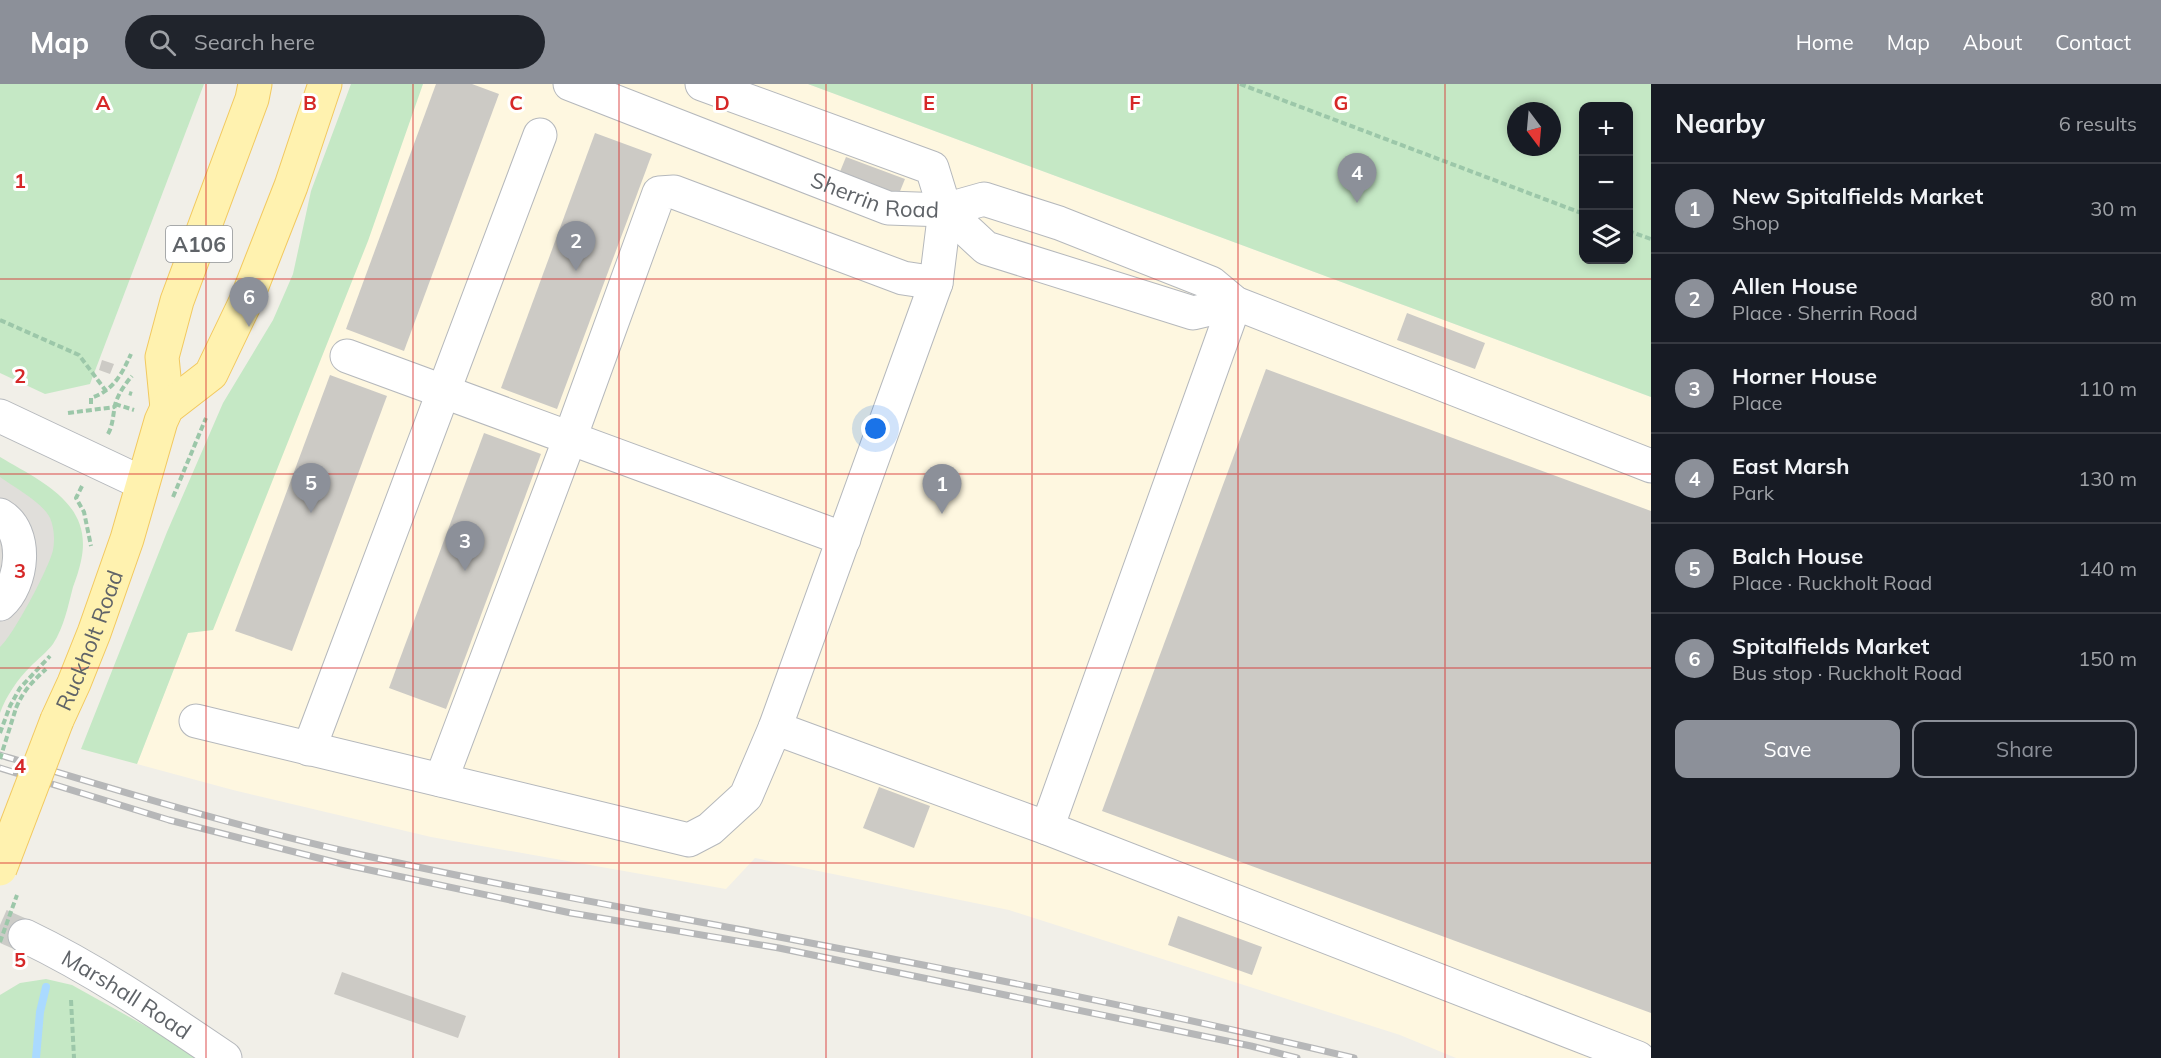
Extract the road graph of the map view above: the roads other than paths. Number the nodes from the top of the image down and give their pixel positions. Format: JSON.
{"nodes":[{"id":1,"x":325,"y":84,"type":"edge"},
{"id":2,"x":570,"y":84,"type":"edge"},
{"id":3,"x":702,"y":84,"type":"edge"},
{"id":4,"x":764,"y":84,"type":"edge"},
{"id":5,"x":260,"y":89,"type":"edge"},
{"id":6,"x":781,"y":113,"type":"junction"},
{"id":7,"x":540,"y":135,"type":"dead end"},
{"id":8,"x":945,"y":210,"type":"junction"},
{"id":9,"x":936,"y":283,"type":"junction"},
{"id":10,"x":1235,"y":303,"type":"junction"},
{"id":11,"x":347,"y":356,"type":"dead end"},
{"id":12,"x":444,"y":391,"type":"junction"},
{"id":13,"x":167,"y":408,"type":"junction"},
{"id":14,"x":0,"y":416,"type":"edge"},
{"id":15,"x":570,"y":438,"type":"junction"},
{"id":16,"x":1651,"y":466,"type":"edge"},
{"id":17,"x":142,"y":483,"type":"junction"},
{"id":18,"x":0,"y":515,"type":"edge"},
{"id":19,"x":844,"y":539,"type":"junction"},
{"id":20,"x":0,"y":604,"type":"edge"},
{"id":21,"x":196,"y":721,"type":"dead end"},
{"id":22,"x":775,"y":729,"type":"junction"},
{"id":23,"x":309,"y":749,"type":"junction"},
{"id":24,"x":441,"y":780,"type":"junction"},
{"id":25,"x":1047,"y":828,"type":"junction"},
{"id":26,"x":0,"y":869,"type":"edge"},
{"id":27,"x":25,"y":936,"type":"tunnel mouth"},
{"id":28,"x":225,"y":1058,"type":"edge"},
{"id":29,"x":1638,"y":1058,"type":"edge"}],
"edges":[{"from":1,"to":13,"type":"main road","number":"A106"},
{"from":2,"to":8,"type":"street","name":"Sherrin Road"},
{"from":3,"to":6,"type":"street","name":"Sherrin Road"},
{"from":4,"to":6,"type":"street"},
{"from":5,"to":13,"type":"main road","name":"Ruckholt Road","number":"A106"},
{"from":6,"to":8,"type":"street","name":"Sherrin Road"},
{"from":7,"to":12,"type":"street"},
{"from":8,"to":9,"type":"street"},
{"from":8,"to":10,"type":"street"},
{"from":8,"to":10,"type":"street"},
{"from":9,"to":15,"type":"street"},
{"from":9,"to":19,"type":"street"},
{"from":10,"to":16,"type":"street"},
{"from":10,"to":25,"type":"street"},
{"from":11,"to":12,"type":"street"},
{"from":12,"to":15,"type":"street"},
{"from":12,"to":23,"type":"street"},
{"from":13,"to":17,"type":"main road","name":"Ruckholt Road","number":"A106"},
{"from":14,"to":17,"type":"street"},
{"from":15,"to":19,"type":"street"},
{"from":15,"to":24,"type":"street"},
{"from":17,"to":26,"type":"main road","name":"Ruckholt Road","number":"A106","bridge":true},
{"from":18,"to":20,"type":"street"},
{"from":19,"to":22,"type":"street"},
{"from":21,"to":23,"type":"street"},
{"from":22,"to":24,"type":"street"},
{"from":22,"to":25,"type":"street"},
{"from":23,"to":24,"type":"street"},
{"from":25,"to":29,"type":"street"},
{"from":27,"to":28,"type":"street","name":"Marshall Road"}]}
